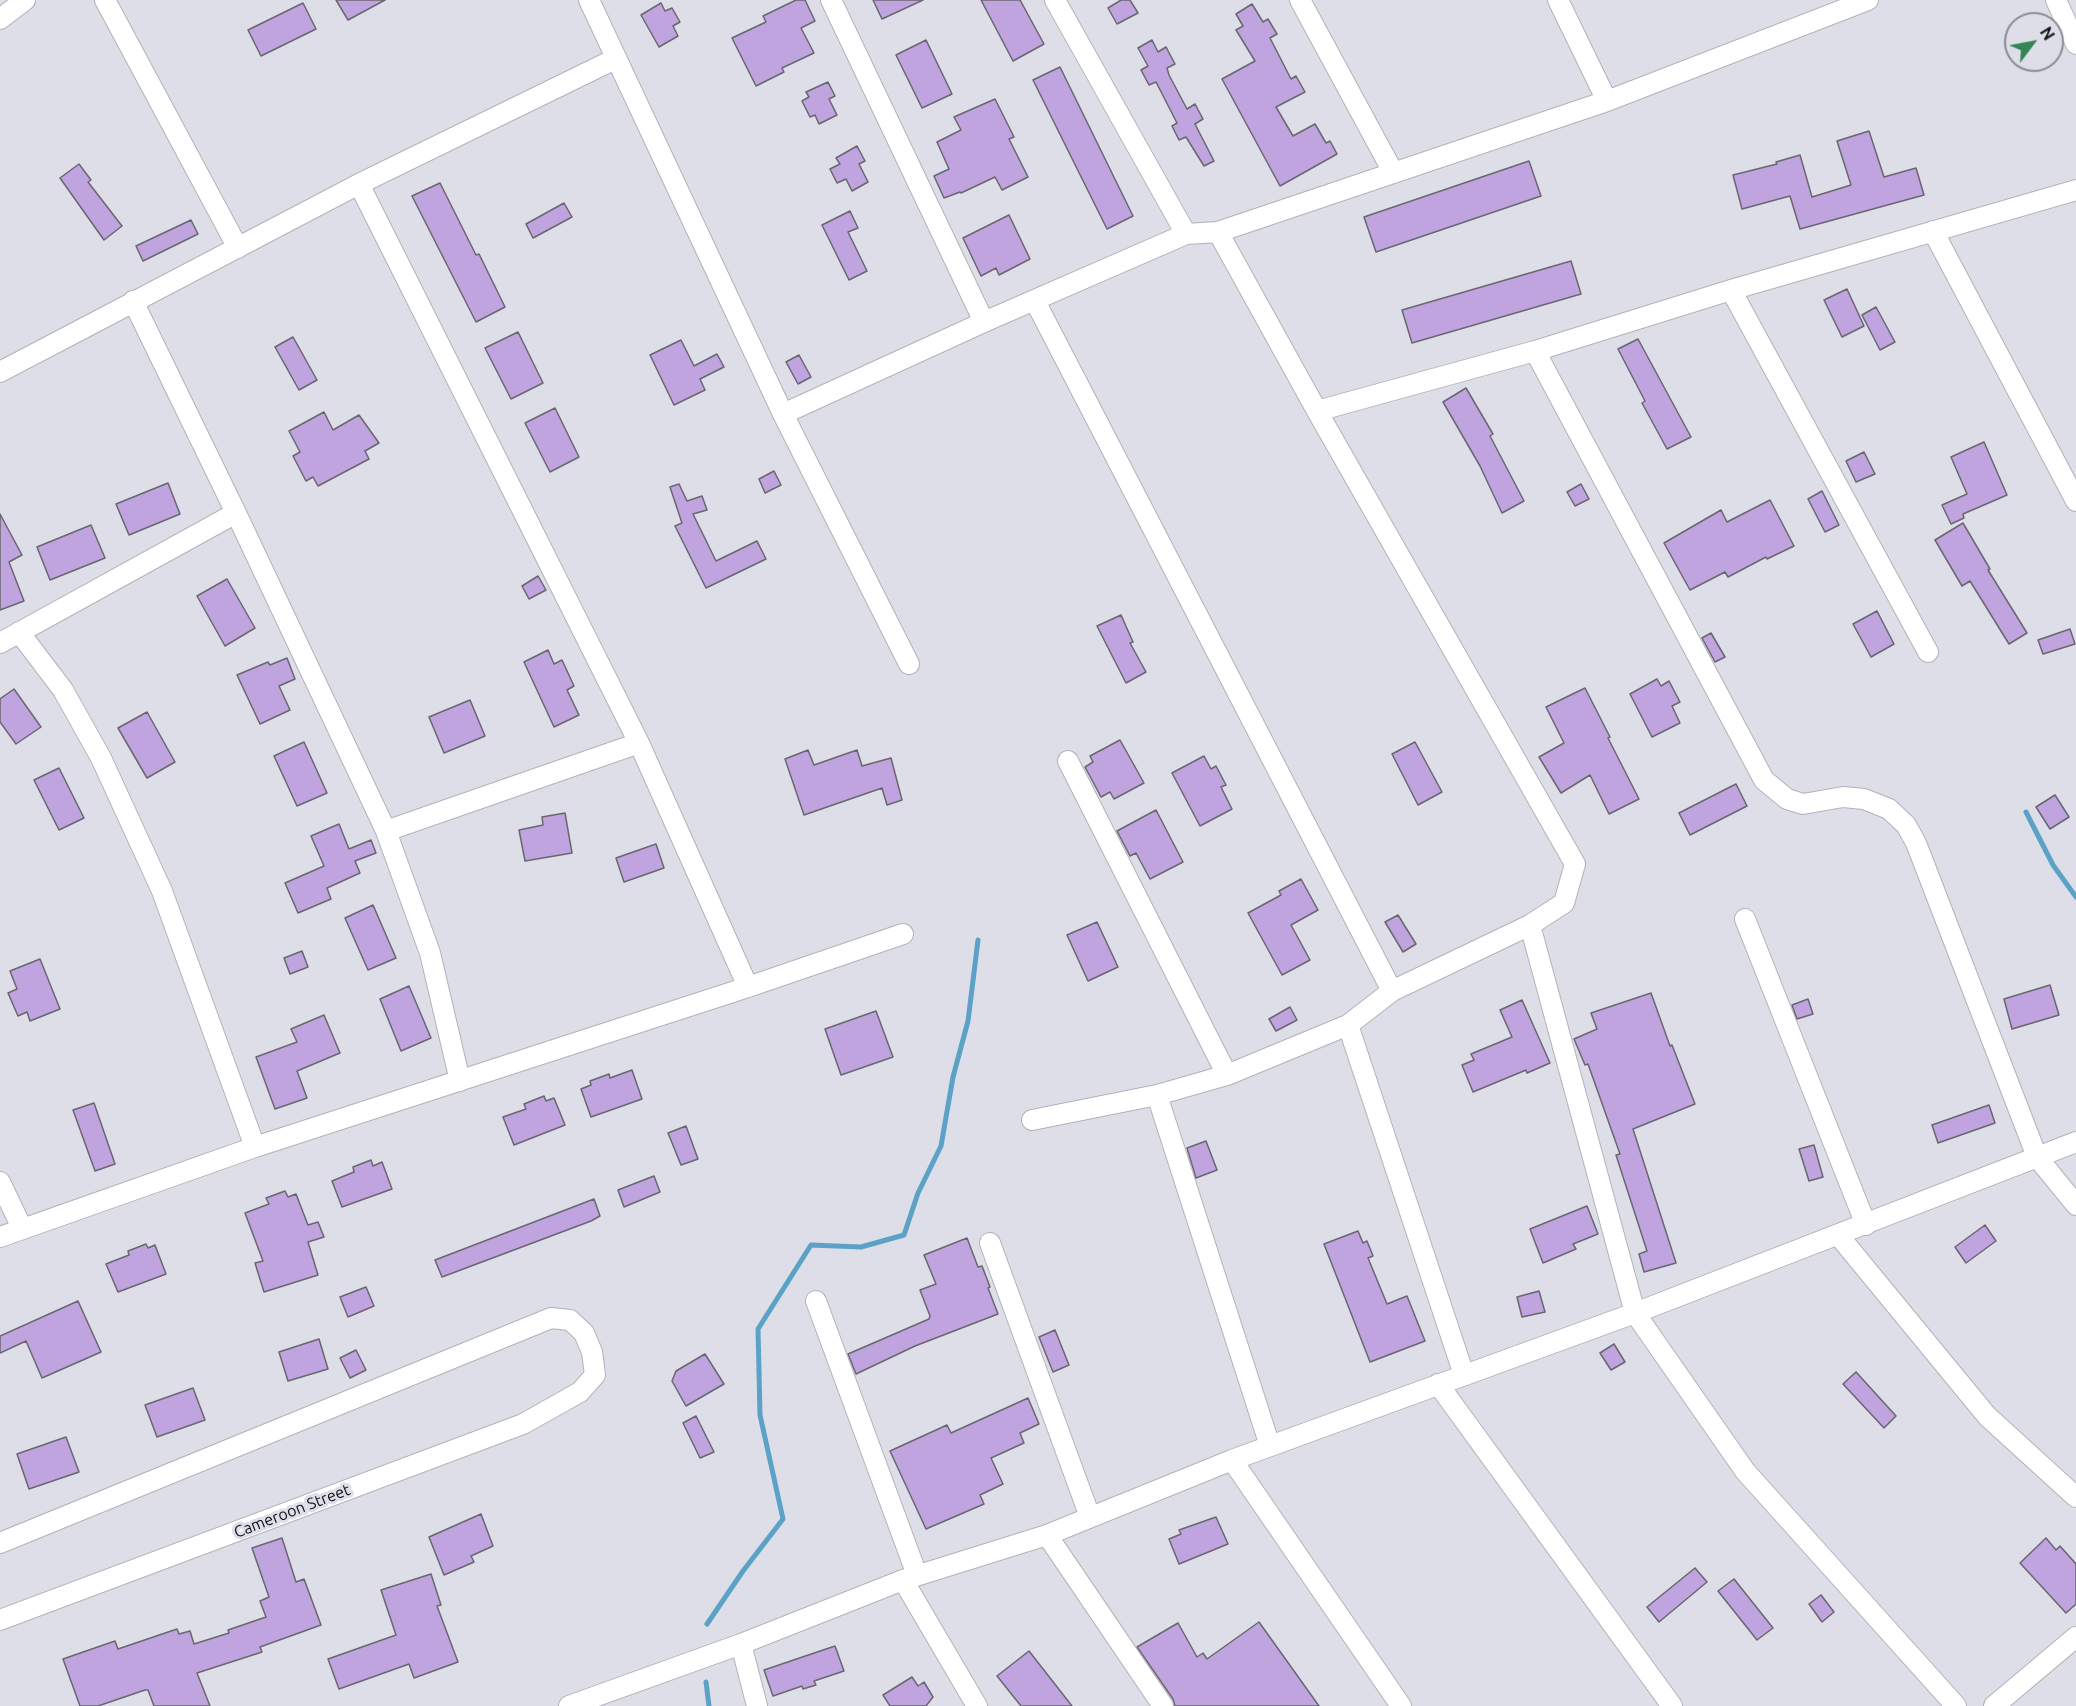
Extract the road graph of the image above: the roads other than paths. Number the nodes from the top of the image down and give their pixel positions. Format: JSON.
{"nodes":[{"id":1,"x":25,"y":0,"type":"edge"},
{"id":2,"x":105,"y":0,"type":"edge"},
{"id":3,"x":589,"y":0,"type":"edge"},
{"id":4,"x":831,"y":0,"type":"edge"},
{"id":5,"x":1055,"y":0,"type":"edge"},
{"id":6,"x":1300,"y":0,"type":"edge"},
{"id":7,"x":1558,"y":0,"type":"edge"},
{"id":8,"x":1868,"y":0,"type":"edge"},
{"id":9,"x":2056,"y":0,"type":"edge"},
{"id":10,"x":0,"y":19,"type":"edge"},
{"id":11,"x":2076,"y":44,"type":"edge"},
{"id":12,"x":615,"y":59,"type":"junction"},
{"id":13,"x":1607,"y":101,"type":"junction"},
{"id":14,"x":1393,"y":172,"type":"junction"},
{"id":15,"x":359,"y":184,"type":"junction"},
{"id":16,"x":2076,"y":190,"type":"edge"},
{"id":17,"x":1933,"y":231,"type":"junction"},
{"id":18,"x":1218,"y":232,"type":"junction"},
{"id":19,"x":1186,"y":234,"type":"junction"},
{"id":20,"x":238,"y":248,"type":"junction"},
{"id":21,"x":1731,"y":290,"type":"junction"},
{"id":22,"x":133,"y":301,"type":"junction"},
{"id":23,"x":1035,"y":301,"type":"junction"},
{"id":24,"x":984,"y":322,"type":"junction"},
{"id":25,"x":1535,"y":351,"type":"junction"},
{"id":26,"x":0,"y":372,"type":"edge"},
{"id":27,"x":1317,"y":411,"type":"junction"},
{"id":28,"x":783,"y":414,"type":"junction"},
{"id":29,"x":2076,"y":501,"type":"edge"},
{"id":30,"x":236,"y":513,"type":"junction"},
{"id":31,"x":20,"y":632,"type":"junction"},
{"id":32,"x":0,"y":643,"type":"edge"},
{"id":33,"x":1928,"y":652,"type":"dead end"},
{"id":34,"x":909,"y":664,"type":"dead end"},
{"id":35,"x":639,"y":743,"type":"junction"},
{"id":36,"x":1068,"y":761,"type":"dead end"},
{"id":37,"x":386,"y":831,"type":"junction"},
{"id":38,"x":1745,"y":919,"type":"dead end"},
{"id":39,"x":1530,"y":925,"type":"junction"},
{"id":40,"x":903,"y":934,"type":"dead end"},
{"id":41,"x":748,"y":987,"type":"junction"},
{"id":42,"x":1392,"y":991,"type":"junction"},
{"id":43,"x":1348,"y":1025,"type":"junction"},
{"id":44,"x":1227,"y":1076,"type":"junction"},
{"id":45,"x":460,"y":1081,"type":"junction"},
{"id":46,"x":1157,"y":1095,"type":"junction"},
{"id":47,"x":1032,"y":1120,"type":"dead end"},
{"id":48,"x":2076,"y":1142,"type":"edge"},
{"id":49,"x":255,"y":1147,"type":"junction"},
{"id":50,"x":2037,"y":1157,"type":"junction"},
{"id":51,"x":0,"y":1182,"type":"edge"},
{"id":52,"x":2076,"y":1205,"type":"edge"},
{"id":53,"x":1866,"y":1225,"type":"junction"},
{"id":54,"x":22,"y":1228,"type":"junction"},
{"id":55,"x":1839,"y":1236,"type":"junction"},
{"id":56,"x":0,"y":1238,"type":"edge"},
{"id":57,"x":990,"y":1243,"type":"dead end"},
{"id":58,"x":816,"y":1301,"type":"dead end"},
{"id":59,"x":1635,"y":1313,"type":"junction"},
{"id":60,"x":1464,"y":1375,"type":"junction"},
{"id":61,"x":1438,"y":1384,"type":"junction"},
{"id":62,"x":1270,"y":1446,"type":"junction"},
{"id":63,"x":1232,"y":1460,"type":"junction"},
{"id":64,"x":2076,"y":1497,"type":"edge"},
{"id":65,"x":1090,"y":1517,"type":"junction"},
{"id":66,"x":1047,"y":1535,"type":"junction"},
{"id":67,"x":0,"y":1543,"type":"edge"},
{"id":68,"x":910,"y":1578,"type":"junction"},
{"id":69,"x":0,"y":1620,"type":"edge"},
{"id":70,"x":2076,"y":1637,"type":"edge"},
{"id":71,"x":741,"y":1644,"type":"junction"},
{"id":72,"x":569,"y":1706,"type":"edge"},
{"id":73,"x":757,"y":1706,"type":"edge"},
{"id":74,"x":977,"y":1706,"type":"edge"},
{"id":75,"x":1163,"y":1706,"type":"edge"},
{"id":76,"x":1401,"y":1706,"type":"edge"},
{"id":77,"x":1672,"y":1706,"type":"edge"},
{"id":78,"x":1956,"y":1706,"type":"edge"},
{"id":79,"x":1994,"y":1706,"type":"edge"}],
"edges":[{"from":1,"to":10,"type":"street"},
{"from":2,"to":20,"type":"street"},
{"from":3,"to":12,"type":"street"},
{"from":4,"to":24,"type":"street"},
{"from":5,"to":19,"type":"street"},
{"from":6,"to":14,"type":"street"},
{"from":7,"to":13,"type":"street"},
{"from":8,"to":13,"type":"street"},
{"from":9,"to":11,"type":"street"},
{"from":12,"to":15,"type":"street"},
{"from":12,"to":28,"type":"street"},
{"from":13,"to":14,"type":"street"},
{"from":14,"to":18,"type":"street"},
{"from":15,"to":20,"type":"street"},
{"from":15,"to":35,"type":"street"},
{"from":16,"to":17,"type":"street"},
{"from":17,"to":21,"type":"street"},
{"from":17,"to":29,"type":"street"},
{"from":18,"to":19,"type":"street"},
{"from":18,"to":27,"type":"street"},
{"from":19,"to":23,"type":"street"},
{"from":20,"to":22,"type":"street"},
{"from":21,"to":25,"type":"street"},
{"from":21,"to":33,"type":"street"},
{"from":22,"to":26,"type":"street"},
{"from":22,"to":30,"type":"street"},
{"from":23,"to":24,"type":"street"},
{"from":23,"to":42,"type":"street"},
{"from":24,"to":28,"type":"street"},
{"from":25,"to":27,"type":"street"},
{"from":25,"to":50,"type":"street"},
{"from":27,"to":39,"type":"street"},
{"from":28,"to":34,"type":"street"},
{"from":30,"to":31,"type":"street"},
{"from":30,"to":37,"type":"street"},
{"from":31,"to":32,"type":"street"},
{"from":31,"to":49,"type":"street"},
{"from":35,"to":37,"type":"street"},
{"from":35,"to":41,"type":"street"},
{"from":36,"to":44,"type":"street"},
{"from":37,"to":45,"type":"street"},
{"from":38,"to":53,"type":"street"},
{"from":39,"to":42,"type":"street"},
{"from":39,"to":59,"type":"street"},
{"from":40,"to":41,"type":"street"},
{"from":41,"to":45,"type":"street"},
{"from":42,"to":43,"type":"street"},
{"from":43,"to":44,"type":"street"},
{"from":43,"to":60,"type":"street"},
{"from":44,"to":46,"type":"street"},
{"from":45,"to":49,"type":"street"},
{"from":46,"to":47,"type":"street"},
{"from":46,"to":62,"type":"street"},
{"from":48,"to":50,"type":"street"},
{"from":49,"to":54,"type":"street"},
{"from":50,"to":52,"type":"street"},
{"from":50,"to":53,"type":"street"},
{"from":51,"to":54,"type":"street"},
{"from":53,"to":55,"type":"street"},
{"from":54,"to":56,"type":"street"},
{"from":55,"to":59,"type":"street"},
{"from":55,"to":64,"type":"street"},
{"from":57,"to":65,"type":"street"},
{"from":58,"to":68,"type":"street"},
{"from":59,"to":60,"type":"street"},
{"from":59,"to":78,"type":"street"},
{"from":60,"to":61,"type":"street"},
{"from":61,"to":62,"type":"street"},
{"from":61,"to":77,"type":"street"},
{"from":62,"to":63,"type":"street"},
{"from":63,"to":65,"type":"street"},
{"from":63,"to":76,"type":"street"},
{"from":65,"to":66,"type":"street"},
{"from":66,"to":68,"type":"street"},
{"from":66,"to":75,"type":"street"},
{"from":67,"to":69,"type":"street","name":"Cameroon Street"},
{"from":68,"to":71,"type":"street"},
{"from":68,"to":74,"type":"street"},
{"from":70,"to":79,"type":"street"},
{"from":71,"to":72,"type":"street"},
{"from":71,"to":73,"type":"street"}]}
